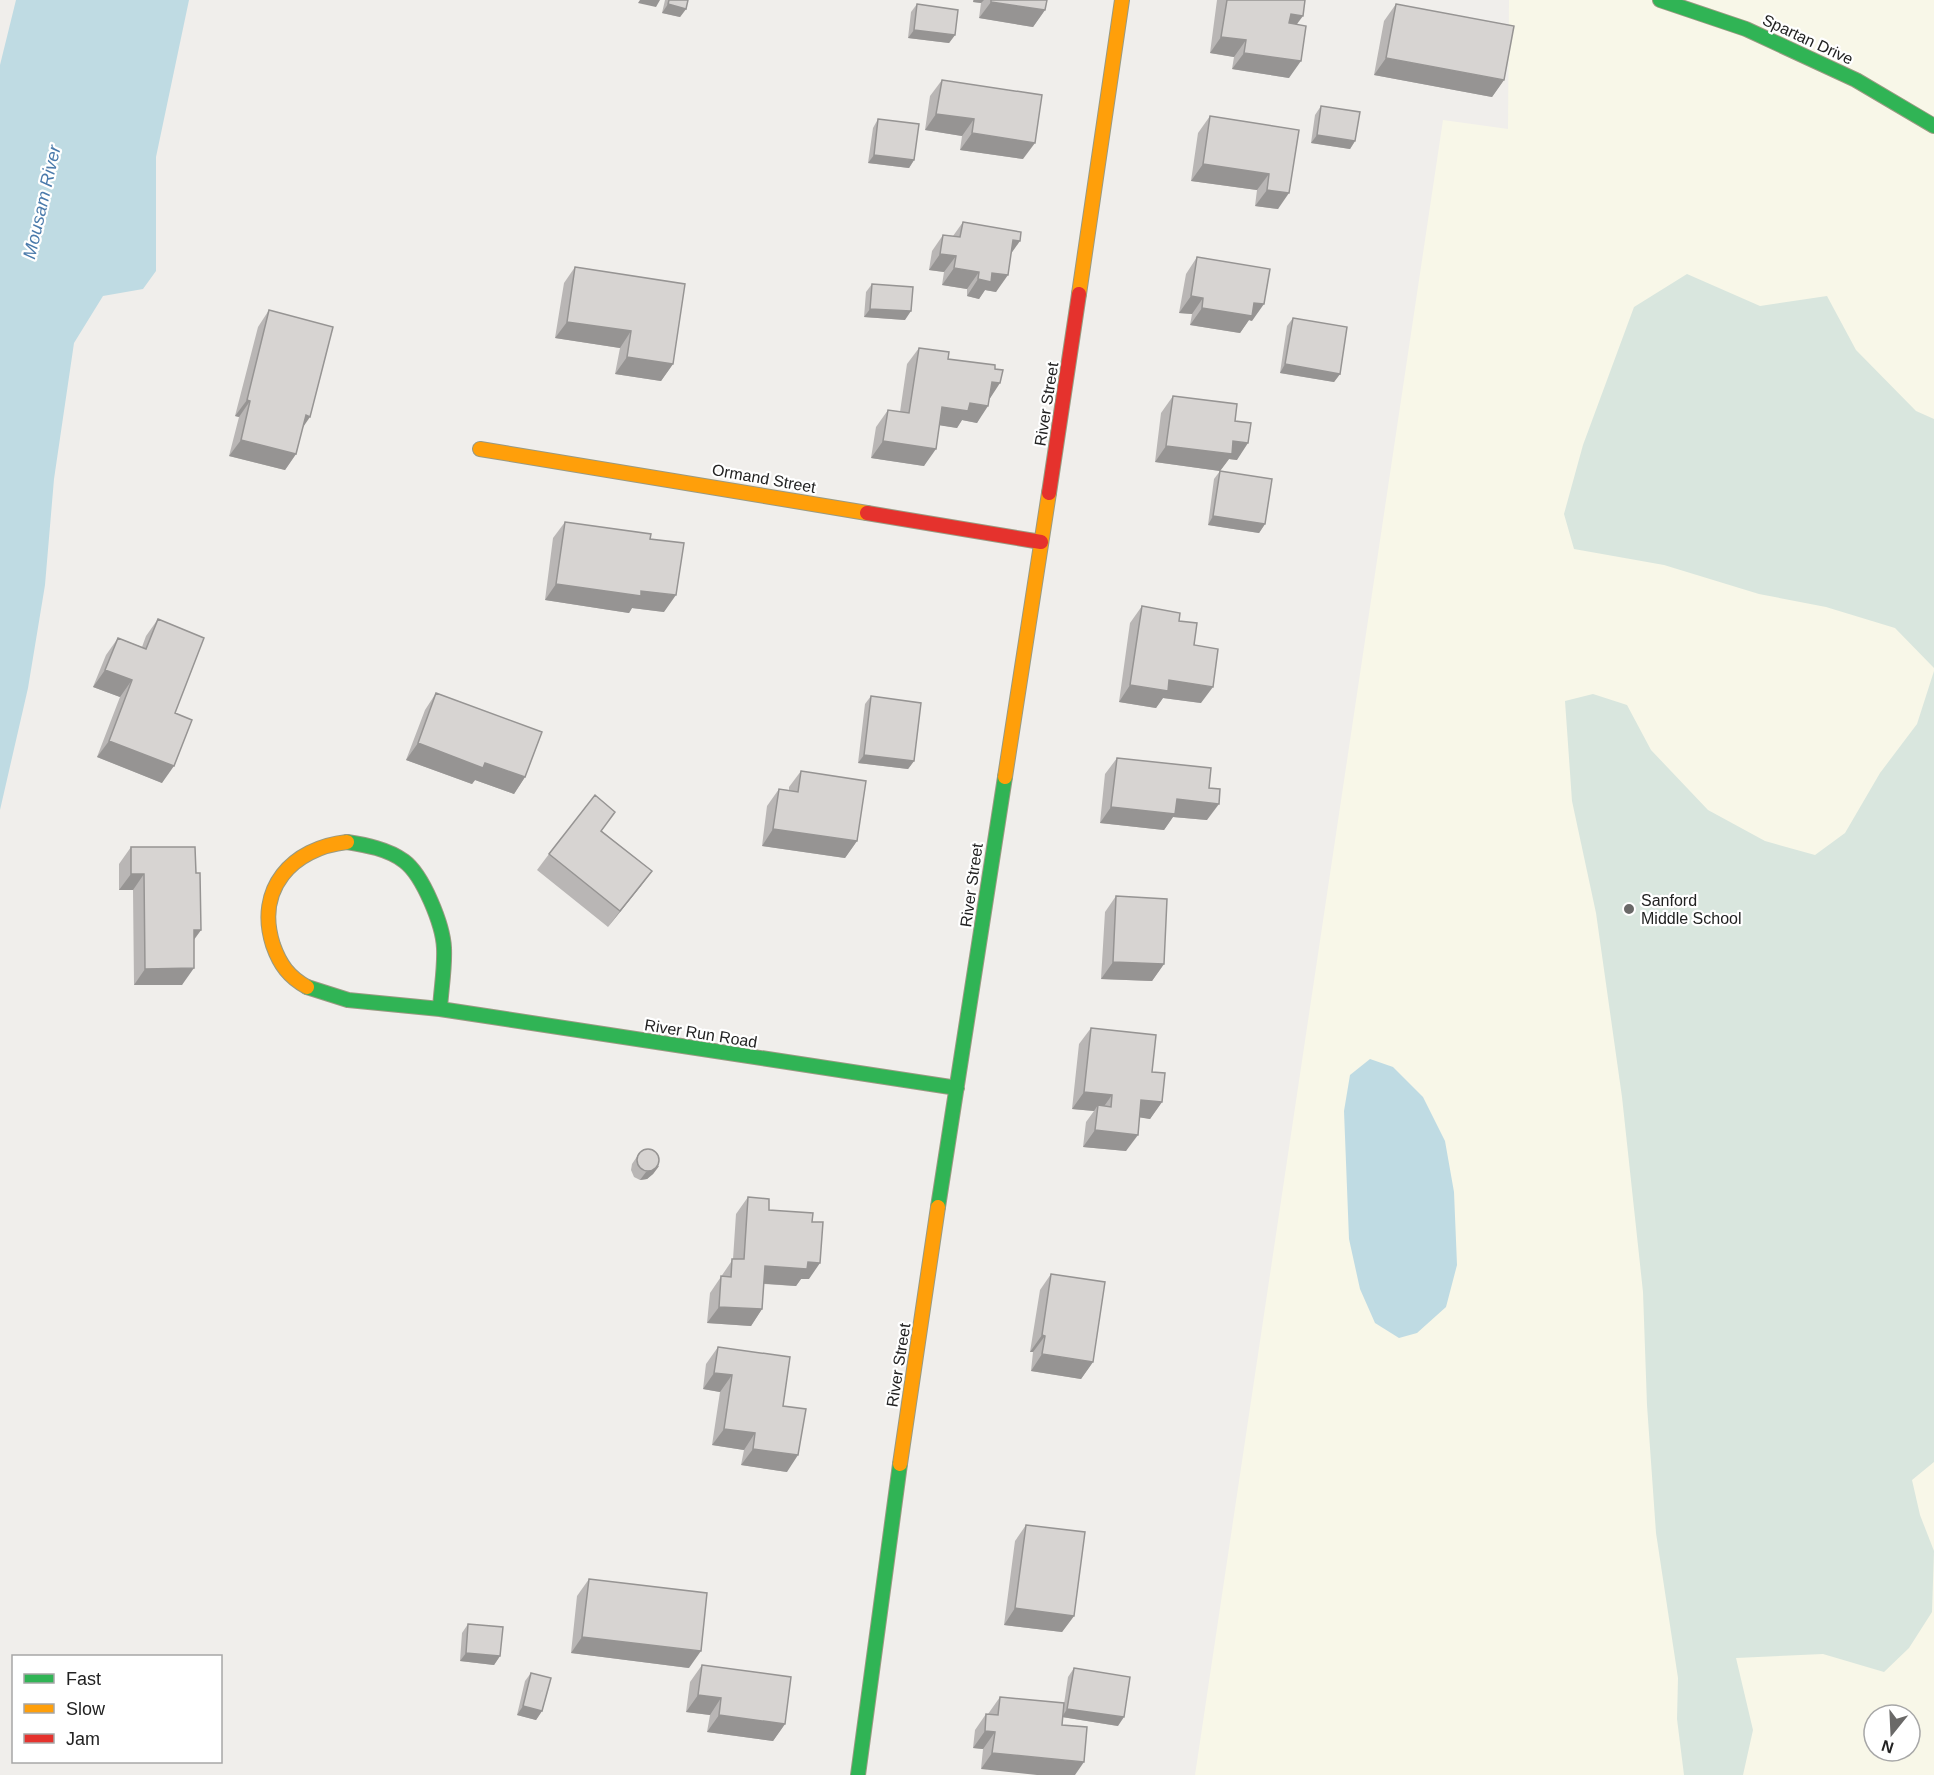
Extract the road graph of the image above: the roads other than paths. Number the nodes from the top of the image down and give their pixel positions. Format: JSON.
{"nodes":[{"id":1,"x":1122,"y":0,"type":"edge"},
{"id":2,"x":1660,"y":0,"type":"edge"},
{"id":3,"x":1934,"y":126,"type":"edge"},
{"id":4,"x":480,"y":449,"type":"dead end"},
{"id":5,"x":1041,"y":542,"type":"junction"},
{"id":6,"x":440,"y":1009,"type":"junction"},
{"id":7,"x":957,"y":1089,"type":"junction"},
{"id":8,"x":858,"y":1775,"type":"edge"}],
"edges":[{"from":1,"to":5,"type":"street","name":"River Street"},
{"from":2,"to":3,"type":"street","name":"Spartan Drive"},
{"from":4,"to":5,"type":"street","name":"Ormand Street"},
{"from":5,"to":7,"type":"street","name":"River Street"},
{"from":6,"to":6,"type":"street","name":"River Run Road"},
{"from":6,"to":7,"type":"street","name":"River Run Road"},
{"from":7,"to":8,"type":"street","name":"River Street"}]}
